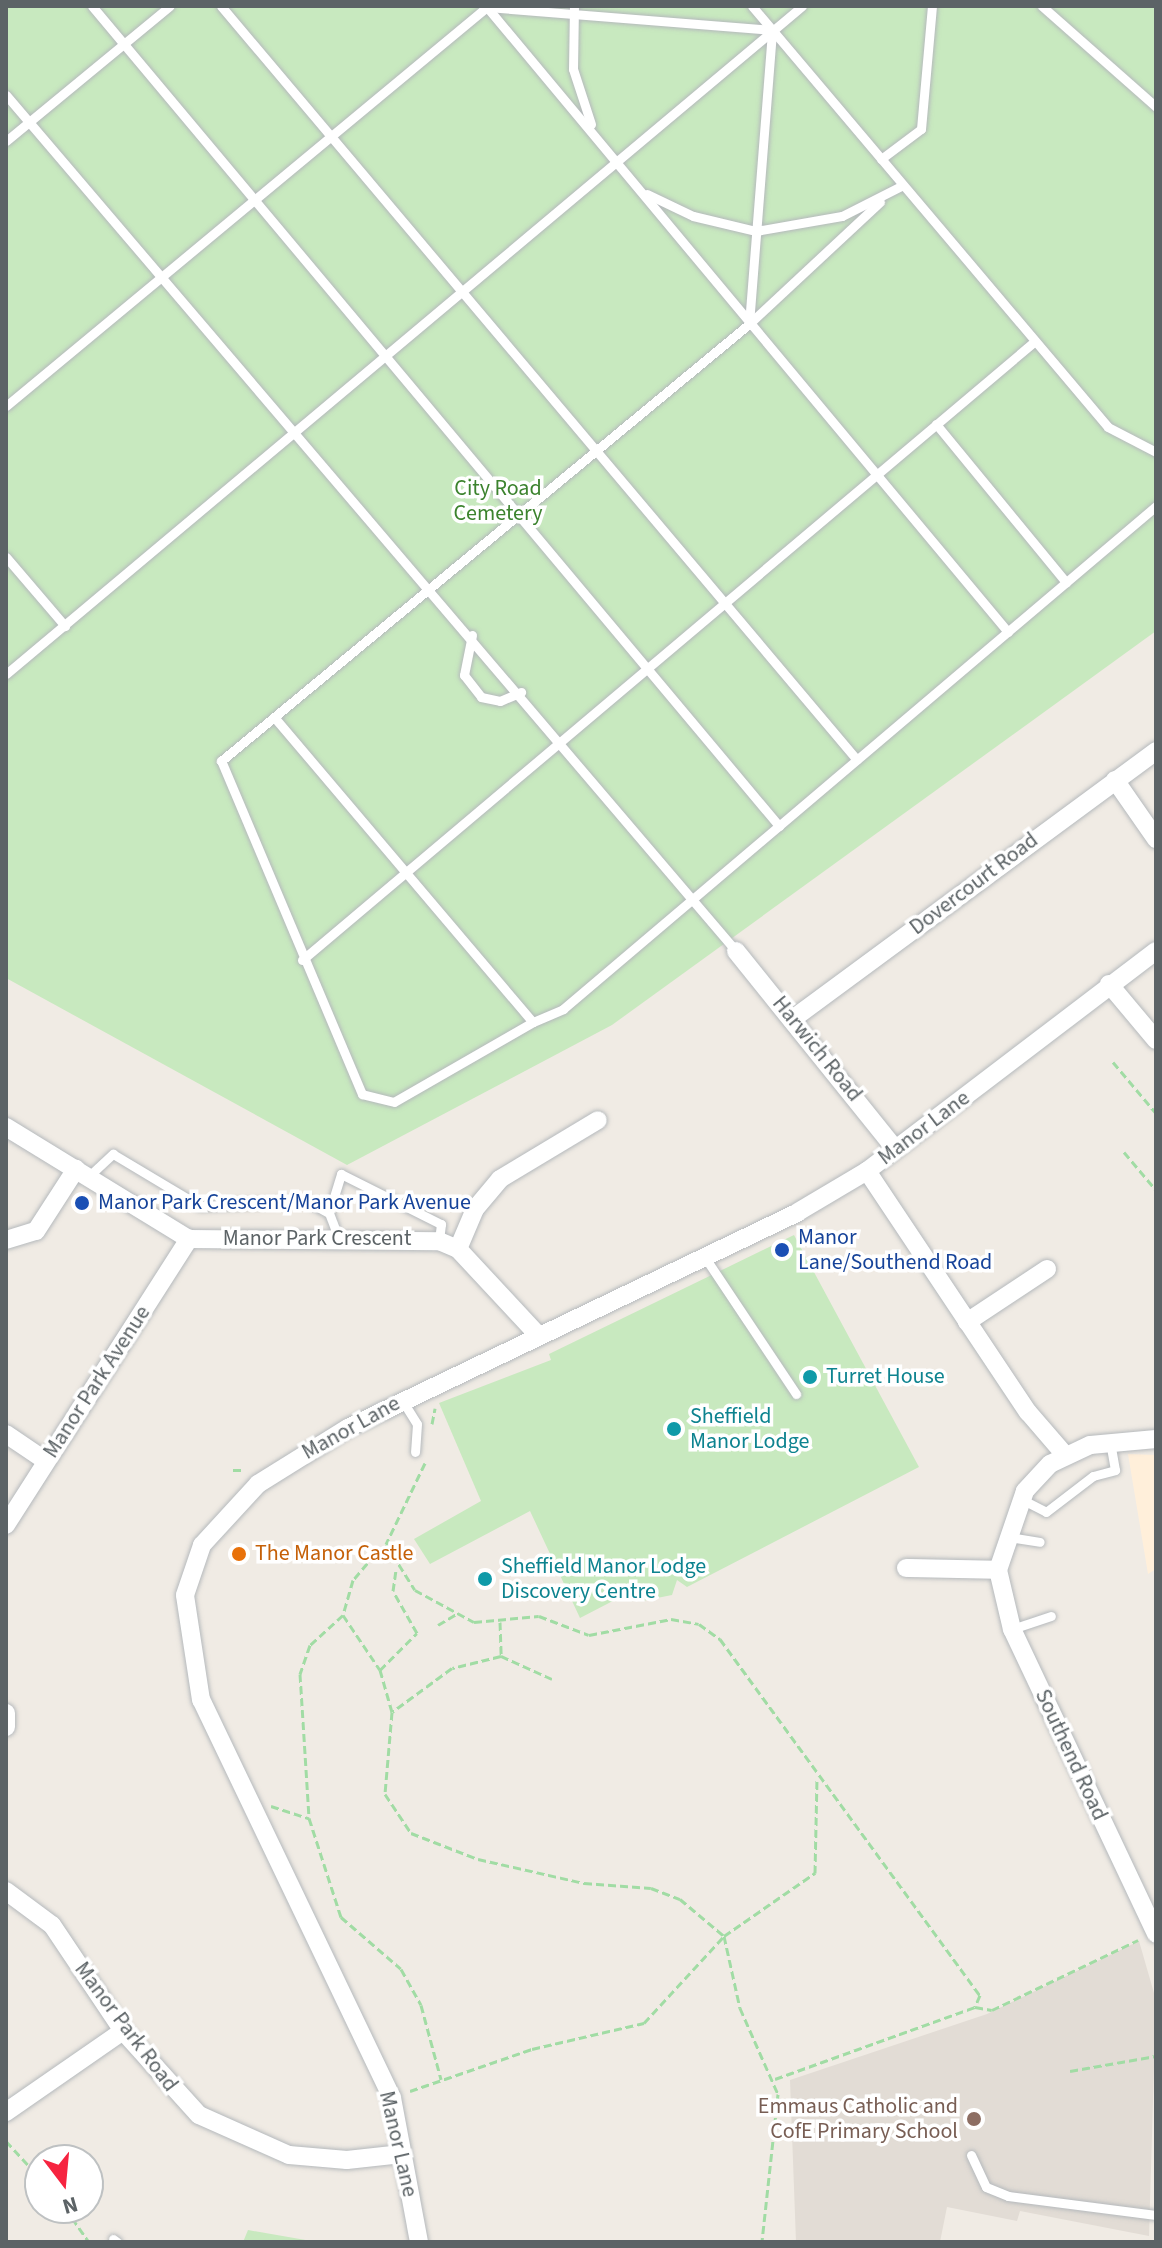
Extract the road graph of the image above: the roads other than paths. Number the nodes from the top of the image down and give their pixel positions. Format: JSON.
{"nodes":[{"id":1,"x":92,"y":6,"type":"edge"},
{"id":2,"x":170,"y":6,"type":"edge"},
{"id":3,"x":221,"y":6,"type":"edge"},
{"id":4,"x":487,"y":6,"type":"edge"},
{"id":5,"x":752,"y":6,"type":"edge"},
{"id":6,"x":802,"y":6,"type":"edge"},
{"id":7,"x":932,"y":6,"type":"edge"},
{"id":8,"x":1042,"y":6,"type":"edge"},
{"id":9,"x":573,"y":10,"type":"edge"},
{"id":10,"x":772,"y":30,"type":"junction"},
{"id":11,"x":124,"y":43,"type":"junction"},
{"id":12,"x":6,"y":95,"type":"edge"},
{"id":13,"x":1156,"y":107,"type":"edge"},
{"id":14,"x":29,"y":122,"type":"junction"},
{"id":15,"x":593,"y":131,"type":"junction"},
{"id":16,"x":330,"y":134,"type":"junction"},
{"id":17,"x":6,"y":141,"type":"edge"},
{"id":18,"x":881,"y":159,"type":"junction"},
{"id":19,"x":618,"y":161,"type":"junction"},
{"id":20,"x":903,"y":185,"type":"junction"},
{"id":21,"x":644,"y":192,"type":"junction"},
{"id":22,"x":252,"y":199,"type":"junction"},
{"id":23,"x":880,"y":202,"type":"junction"},
{"id":24,"x":756,"y":231,"type":"junction"},
{"id":25,"x":162,"y":274,"type":"junction"},
{"id":26,"x":462,"y":294,"type":"junction"},
{"id":27,"x":749,"y":324,"type":"junction"},
{"id":28,"x":1035,"y":341,"type":"junction"},
{"id":29,"x":388,"y":357,"type":"junction"},
{"id":30,"x":6,"y":406,"type":"edge"},
{"id":31,"x":936,"y":424,"type":"junction"},
{"id":32,"x":299,"y":432,"type":"junction"},
{"id":33,"x":597,"y":452,"type":"junction"},
{"id":34,"x":1156,"y":452,"type":"edge"},
{"id":35,"x":874,"y":476,"type":"junction"},
{"id":36,"x":1156,"y":506,"type":"edge"},
{"id":37,"x":520,"y":514,"type":"junction"},
{"id":38,"x":6,"y":557,"type":"edge"},
{"id":39,"x":1066,"y":582,"type":"junction"},
{"id":40,"x":430,"y":586,"type":"junction"},
{"id":41,"x":722,"y":604,"type":"junction"},
{"id":42,"x":65,"y":626,"type":"junction"},
{"id":43,"x":1008,"y":632,"type":"junction"},
{"id":44,"x":472,"y":635,"type":"junction"},
{"id":45,"x":648,"y":667,"type":"junction"},
{"id":46,"x":6,"y":674,"type":"edge"},
{"id":47,"x":521,"y":692,"type":"junction"},
{"id":48,"x":274,"y":717,"type":"junction"},
{"id":49,"x":561,"y":740,"type":"junction"},
{"id":50,"x":1156,"y":751,"type":"edge"},
{"id":51,"x":857,"y":760,"type":"junction"},
{"id":52,"x":1115,"y":780,"type":"junction"},
{"id":53,"x":779,"y":826,"type":"junction"},
{"id":54,"x":1156,"y":839,"type":"edge"},
{"id":55,"x":408,"y":872,"type":"junction"},
{"id":56,"x":695,"y":898,"type":"junction"},
{"id":57,"x":736,"y":951,"type":"joint"},
{"id":58,"x":1156,"y":951,"type":"edge"},
{"id":59,"x":302,"y":960,"type":"junction"},
{"id":60,"x":1109,"y":984,"type":"junction"},
{"id":61,"x":794,"y":1018,"type":"junction"},
{"id":62,"x":533,"y":1022,"type":"junction"},
{"id":63,"x":1156,"y":1040,"type":"edge"},
{"id":64,"x":598,"y":1120,"type":"dead end"},
{"id":65,"x":6,"y":1127,"type":"edge"},
{"id":66,"x":895,"y":1149,"type":"junction"},
{"id":67,"x":867,"y":1171,"type":"junction"},
{"id":68,"x":83,"y":1173,"type":"junction"},
{"id":69,"x":329,"y":1213,"type":"junction"},
{"id":70,"x":338,"y":1236,"type":"junction"},
{"id":71,"x":189,"y":1239,"type":"junction"},
{"id":72,"x":6,"y":1240,"type":"edge"},
{"id":73,"x":439,"y":1241,"type":"junction"},
{"id":74,"x":458,"y":1249,"type":"junction"},
{"id":75,"x":704,"y":1256,"type":"junction"},
{"id":76,"x":1047,"y":1269,"type":"dead end"},
{"id":77,"x":967,"y":1322,"type":"junction"},
{"id":78,"x":538,"y":1335,"type":"junction"},
{"id":79,"x":796,"y":1394,"type":"dead end"},
{"id":80,"x":402,"y":1399,"type":"junction"},
{"id":81,"x":6,"y":1434,"type":"edge"},
{"id":82,"x":1156,"y":1439,"type":"edge"},
{"id":83,"x":1110,"y":1441,"type":"junction"},
{"id":84,"x":415,"y":1452,"type":"dead end"},
{"id":85,"x":1065,"y":1455,"type":"junction"},
{"id":86,"x":46,"y":1461,"type":"junction"},
{"id":87,"x":1021,"y":1499,"type":"junction"},
{"id":88,"x":6,"y":1525,"type":"edge"},
{"id":89,"x":1006,"y":1537,"type":"junction"},
{"id":90,"x":1040,"y":1542,"type":"dead end"},
{"id":91,"x":906,"y":1568,"type":"dead end"},
{"id":92,"x":998,"y":1570,"type":"junction"},
{"id":93,"x":1051,"y":1616,"type":"dead end"},
{"id":94,"x":1012,"y":1629,"type":"junction"},
{"id":95,"x":6,"y":1713,"type":"edge"},
{"id":96,"x":6,"y":1727,"type":"edge"},
{"id":97,"x":6,"y":1891,"type":"edge"},
{"id":98,"x":1155,"y":1933,"type":"edge"},
{"id":99,"x":123,"y":2031,"type":"junction"},
{"id":100,"x":6,"y":2112,"type":"edge"},
{"id":101,"x":402,"y":2154,"type":"junction"},
{"id":102,"x":971,"y":2155,"type":"dead end"},
{"id":103,"x":1156,"y":2215,"type":"edge"},
{"id":104,"x":419,"y":2242,"type":"edge"}],
"edges":[{"from":1,"to":11,"type":"lane"},
{"from":2,"to":11,"type":"lane"},
{"from":3,"to":16,"type":"lane"},
{"from":4,"to":9,"type":"lane"},
{"from":4,"to":15,"type":"lane"},
{"from":4,"to":16,"type":"lane"},
{"from":5,"to":10,"type":"lane"},
{"from":6,"to":10,"type":"lane"},
{"from":7,"to":18,"type":"lane"},
{"from":8,"to":13,"type":"lane"},
{"from":9,"to":10,"type":"lane"},
{"from":9,"to":15,"type":"lane"},
{"from":10,"to":18,"type":"lane"},
{"from":10,"to":19,"type":"lane"},
{"from":10,"to":24,"type":"lane"},
{"from":11,"to":14,"type":"lane"},
{"from":11,"to":22,"type":"lane"},
{"from":12,"to":14,"type":"lane"},
{"from":14,"to":17,"type":"lane"},
{"from":14,"to":25,"type":"lane"},
{"from":15,"to":19,"type":"lane"},
{"from":16,"to":22,"type":"lane"},
{"from":16,"to":26,"type":"lane"},
{"from":18,"to":20,"type":"lane"},
{"from":19,"to":21,"type":"lane"},
{"from":19,"to":26,"type":"lane"},
{"from":20,"to":23,"type":"lane"},
{"from":20,"to":28,"type":"lane"},
{"from":21,"to":24,"type":"lane"},
{"from":21,"to":27,"type":"lane"},
{"from":22,"to":25,"type":"lane"},
{"from":22,"to":29,"type":"lane"},
{"from":23,"to":24,"type":"lane"},
{"from":23,"to":27,"type":"lane"},
{"from":24,"to":27,"type":"lane"},
{"from":25,"to":30,"type":"lane"},
{"from":25,"to":32,"type":"lane"},
{"from":26,"to":29,"type":"lane"},
{"from":26,"to":33,"type":"lane"},
{"from":27,"to":33,"type":"lane"},
{"from":27,"to":35,"type":"lane"},
{"from":28,"to":31,"type":"lane"},
{"from":28,"to":34,"type":"lane"},
{"from":29,"to":32,"type":"lane"},
{"from":29,"to":37,"type":"lane"},
{"from":31,"to":35,"type":"lane"},
{"from":31,"to":39,"type":"lane"},
{"from":32,"to":40,"type":"lane"},
{"from":32,"to":42,"type":"lane"},
{"from":33,"to":37,"type":"lane"},
{"from":33,"to":41,"type":"lane"},
{"from":35,"to":41,"type":"lane"},
{"from":35,"to":43,"type":"lane"},
{"from":36,"to":39,"type":"lane"},
{"from":37,"to":40,"type":"lane"},
{"from":37,"to":45,"type":"lane"},
{"from":38,"to":42,"type":"lane"},
{"from":39,"to":43,"type":"lane"},
{"from":40,"to":44,"type":"lane"},
{"from":40,"to":48,"type":"lane"},
{"from":41,"to":45,"type":"lane"},
{"from":41,"to":51,"type":"lane"},
{"from":42,"to":46,"type":"lane"},
{"from":43,"to":51,"type":"lane"},
{"from":44,"to":47,"type":"lane"},
{"from":44,"to":47,"type":"lane"},
{"from":45,"to":49,"type":"lane"},
{"from":45,"to":53,"type":"lane"},
{"from":47,"to":49,"type":"lane"},
{"from":48,"to":55,"type":"lane"},
{"from":48,"to":59,"type":"lane"},
{"from":49,"to":55,"type":"lane"},
{"from":49,"to":56,"type":"lane"},
{"from":50,"to":52,"type":"street","name":"Dovercourt Road"},
{"from":51,"to":53,"type":"lane"},
{"from":52,"to":54,"type":"street"},
{"from":52,"to":61,"type":"street","name":"Dovercourt Road"},
{"from":53,"to":56,"type":"lane"},
{"from":55,"to":59,"type":"lane"},
{"from":55,"to":62,"type":"lane"},
{"from":56,"to":57,"type":"lane"},
{"from":56,"to":62,"type":"lane"},
{"from":57,"to":61,"type":"street","name":"Harwich Road"},
{"from":58,"to":60,"type":"street","name":"Manor Lane"},
{"from":59,"to":62,"type":"lane"},
{"from":60,"to":63,"type":"street"},
{"from":60,"to":66,"type":"street","name":"Manor Lane"},
{"from":61,"to":66,"type":"street","name":"Harwich Road"},
{"from":64,"to":74,"type":"street"},
{"from":65,"to":68,"type":"street"},
{"from":66,"to":67,"type":"street","name":"Manor Lane"},
{"from":67,"to":75,"type":"street","name":"Manor Lane"},
{"from":67,"to":77,"type":"street"},
{"from":68,"to":69,"type":"lane"},
{"from":68,"to":71,"type":"street"},
{"from":68,"to":72,"type":"street"},
{"from":69,"to":70,"type":"lane"},
{"from":69,"to":73,"type":"lane"},
{"from":70,"to":71,"type":"street","name":"Manor Park Crescent"},
{"from":70,"to":73,"type":"street","name":"Manor Park Crescent"},
{"from":71,"to":86,"type":"street","name":"Manor Park Avenue"},
{"from":73,"to":74,"type":"street","name":"Manor Park Crescent"},
{"from":74,"to":78,"type":"street","name":"Manor Park Crescent"},
{"from":75,"to":78,"type":"street","name":"Manor Lane"},
{"from":75,"to":79,"type":"lane"},
{"from":76,"to":77,"type":"street"},
{"from":77,"to":85,"type":"street"},
{"from":78,"to":80,"type":"street","name":"Manor Lane"},
{"from":80,"to":84,"type":"lane"},
{"from":80,"to":101,"type":"street","name":"Manor Lane"},
{"from":81,"to":86,"type":"street"},
{"from":82,"to":83,"type":"street"},
{"from":83,"to":85,"type":"street"},
{"from":83,"to":87,"type":"lane"},
{"from":85,"to":87,"type":"street","name":"Southend Road"},
{"from":86,"to":88,"type":"street","name":"Manor Park Avenue"},
{"from":87,"to":89,"type":"street","name":"Southend Road"},
{"from":89,"to":90,"type":"lane"},
{"from":89,"to":92,"type":"street","name":"Southend Road"},
{"from":91,"to":92,"type":"street"},
{"from":92,"to":94,"type":"street","name":"Southend Road"},
{"from":93,"to":94,"type":"lane"},
{"from":94,"to":98,"type":"street","name":"Southend Road"},
{"from":95,"to":96,"type":"street"},
{"from":97,"to":99,"type":"street","name":"Manor Park Road"},
{"from":99,"to":100,"type":"street"},
{"from":99,"to":101,"type":"street","name":"Manor Park Road"},
{"from":101,"to":104,"type":"street","name":"Manor Lane"},
{"from":102,"to":103,"type":"lane"}]}
